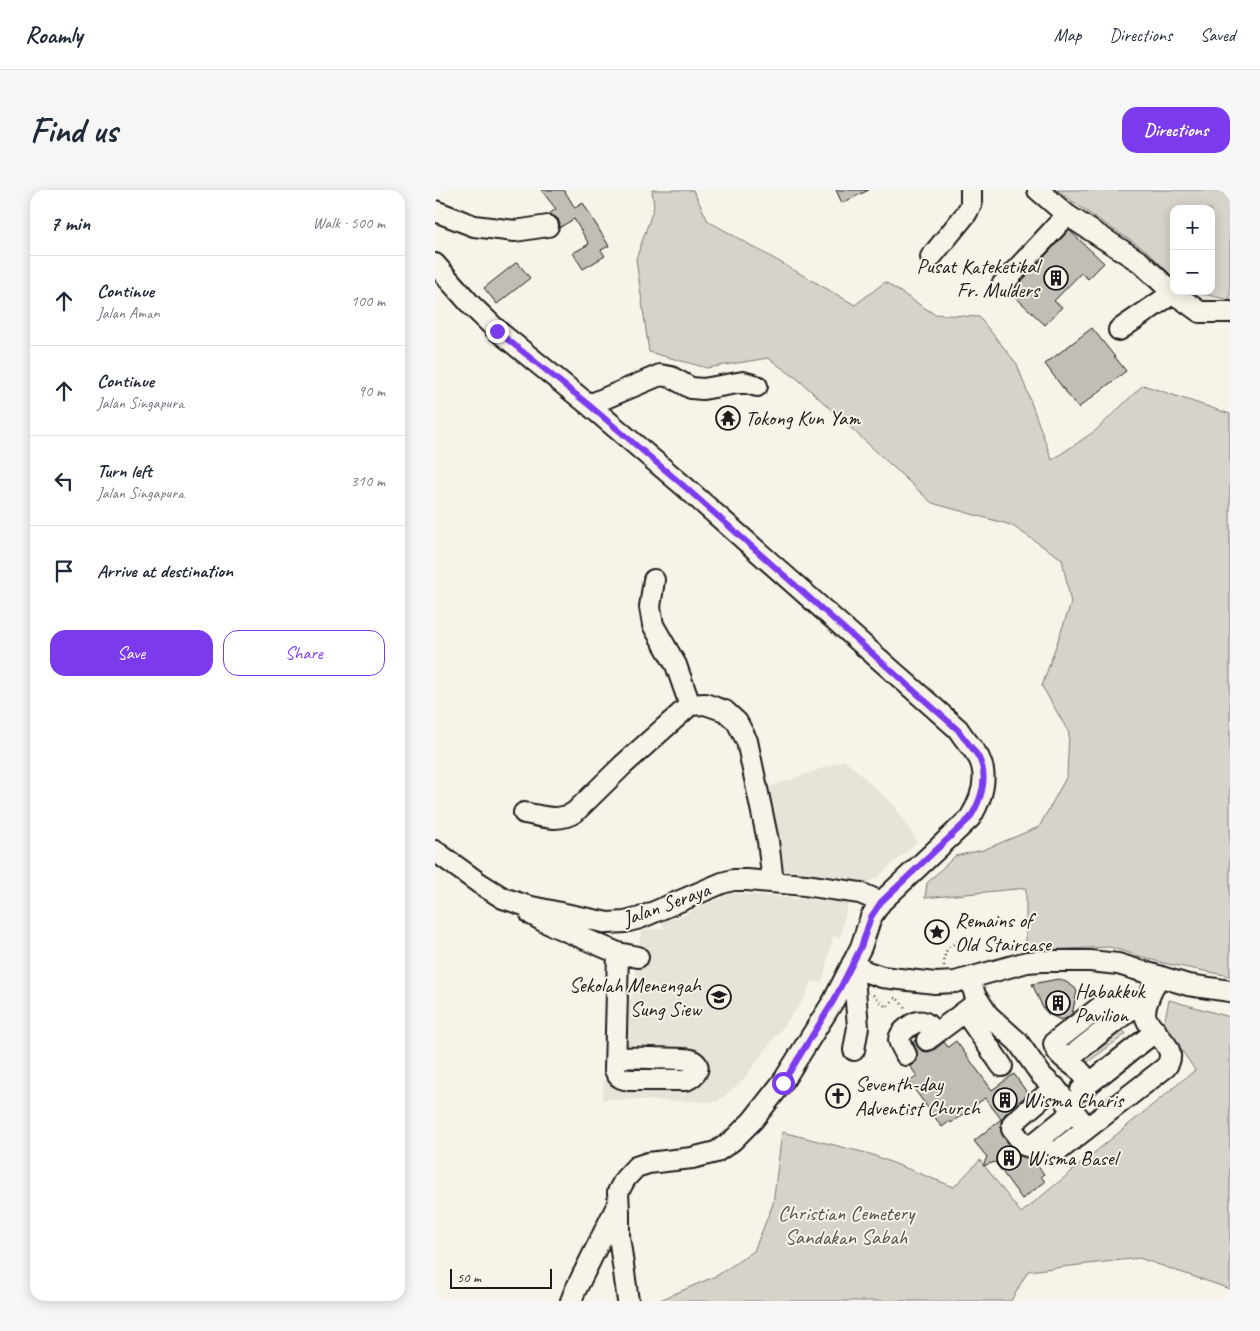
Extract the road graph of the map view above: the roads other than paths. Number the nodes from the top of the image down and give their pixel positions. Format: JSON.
{"nodes":[{"id":1,"x":971,"y":190,"type":"edge"},
{"id":2,"x":1038,"y":190,"type":"edge"},
{"id":3,"x":435,"y":211,"type":"edge"},
{"id":4,"x":1067,"y":214,"type":"junction"},
{"id":5,"x":548,"y":226,"type":"dead end"},
{"id":6,"x":931,"y":256,"type":"dead end"},
{"id":7,"x":435,"y":264,"type":"edge"},
{"id":8,"x":1002,"y":285,"type":"dead end"},
{"id":9,"x":1170,"y":291,"type":"edge"},
{"id":10,"x":1172,"y":295,"type":"edge"},
{"id":11,"x":1174,"y":295,"type":"edge"},
{"id":12,"x":1230,"y":312,"type":"edge"},
{"id":13,"x":1119,"y":330,"type":"dead end"},
{"id":14,"x":757,"y":386,"type":"dead end"},
{"id":15,"x":589,"y":405,"type":"junction"},
{"id":16,"x":654,"y":580,"type":"dead end"},
{"id":17,"x":690,"y":705,"type":"junction"},
{"id":18,"x":524,"y":813,"type":"dead end"},
{"id":19,"x":435,"y":851,"type":"edge"},
{"id":20,"x":773,"y":882,"type":"junction"},
{"id":21,"x":503,"y":898,"type":"junction"},
{"id":22,"x":881,"y":902,"type":"junction"},
{"id":23,"x":852,"y":964,"type":"junction"},
{"id":24,"x":1159,"y":976,"type":"junction"},
{"id":25,"x":970,"y":978,"type":"junction"},
{"id":26,"x":1230,"y":991,"type":"edge"},
{"id":27,"x":1143,"y":1002,"type":"junction"},
{"id":28,"x":972,"y":1007,"type":"junction"},
{"id":29,"x":1155,"y":1031,"type":"junction"},
{"id":30,"x":854,"y":1050,"type":"dead end"},
{"id":31,"x":616,"y":1057,"type":"dead end"},
{"id":32,"x":903,"y":1057,"type":"dead end"},
{"id":33,"x":1002,"y":1066,"type":"dead end"},
{"id":34,"x":1090,"y":1083,"type":"junction"},
{"id":35,"x":1065,"y":1100,"type":"junction"},
{"id":36,"x":1087,"y":1128,"type":"junction"},
{"id":37,"x":1039,"y":1140,"type":"junction"},
{"id":38,"x":618,"y":1203,"type":"junction"},
{"id":39,"x":571,"y":1301,"type":"edge"},
{"id":40,"x":627,"y":1301,"type":"edge"}],
"edges":[{"from":1,"to":6,"type":"street"},
{"from":2,"to":4,"type":"street"},
{"from":3,"to":5,"type":"street"},
{"from":4,"to":8,"type":"street"},
{"from":4,"to":9,"type":"street"},
{"from":7,"to":15,"type":"street"},
{"from":10,"to":13,"type":"street"},
{"from":11,"to":12,"type":"street"},
{"from":14,"to":15,"type":"street"},
{"from":15,"to":22,"type":"street"},
{"from":16,"to":17,"type":"street"},
{"from":17,"to":18,"type":"street"},
{"from":17,"to":20,"type":"street"},
{"from":19,"to":21,"type":"street","name":"Jalan Seraya"},
{"from":20,"to":21,"type":"street","name":"Jalan Seraya"},
{"from":20,"to":22,"type":"street","name":"Jalan Seraya"},
{"from":21,"to":31,"type":"street"},
{"from":22,"to":23,"type":"street"},
{"from":23,"to":25,"type":"street"},
{"from":23,"to":30,"type":"street"},
{"from":23,"to":38,"type":"street"},
{"from":24,"to":25,"type":"street"},
{"from":24,"to":26,"type":"street"},
{"from":24,"to":27,"type":"street"},
{"from":25,"to":28,"type":"street"},
{"from":27,"to":29,"type":"street"},
{"from":27,"to":34,"type":"street"},
{"from":28,"to":32,"type":"street"},
{"from":28,"to":33,"type":"street"},
{"from":28,"to":35,"type":"street"},
{"from":29,"to":34,"type":"street"},
{"from":29,"to":36,"type":"street"},
{"from":34,"to":35,"type":"street"},
{"from":35,"to":36,"type":"street"},
{"from":35,"to":37,"type":"street"},
{"from":35,"to":37,"type":"street"},
{"from":36,"to":37,"type":"street"},
{"from":38,"to":39,"type":"street"},
{"from":38,"to":40,"type":"street"}]}
